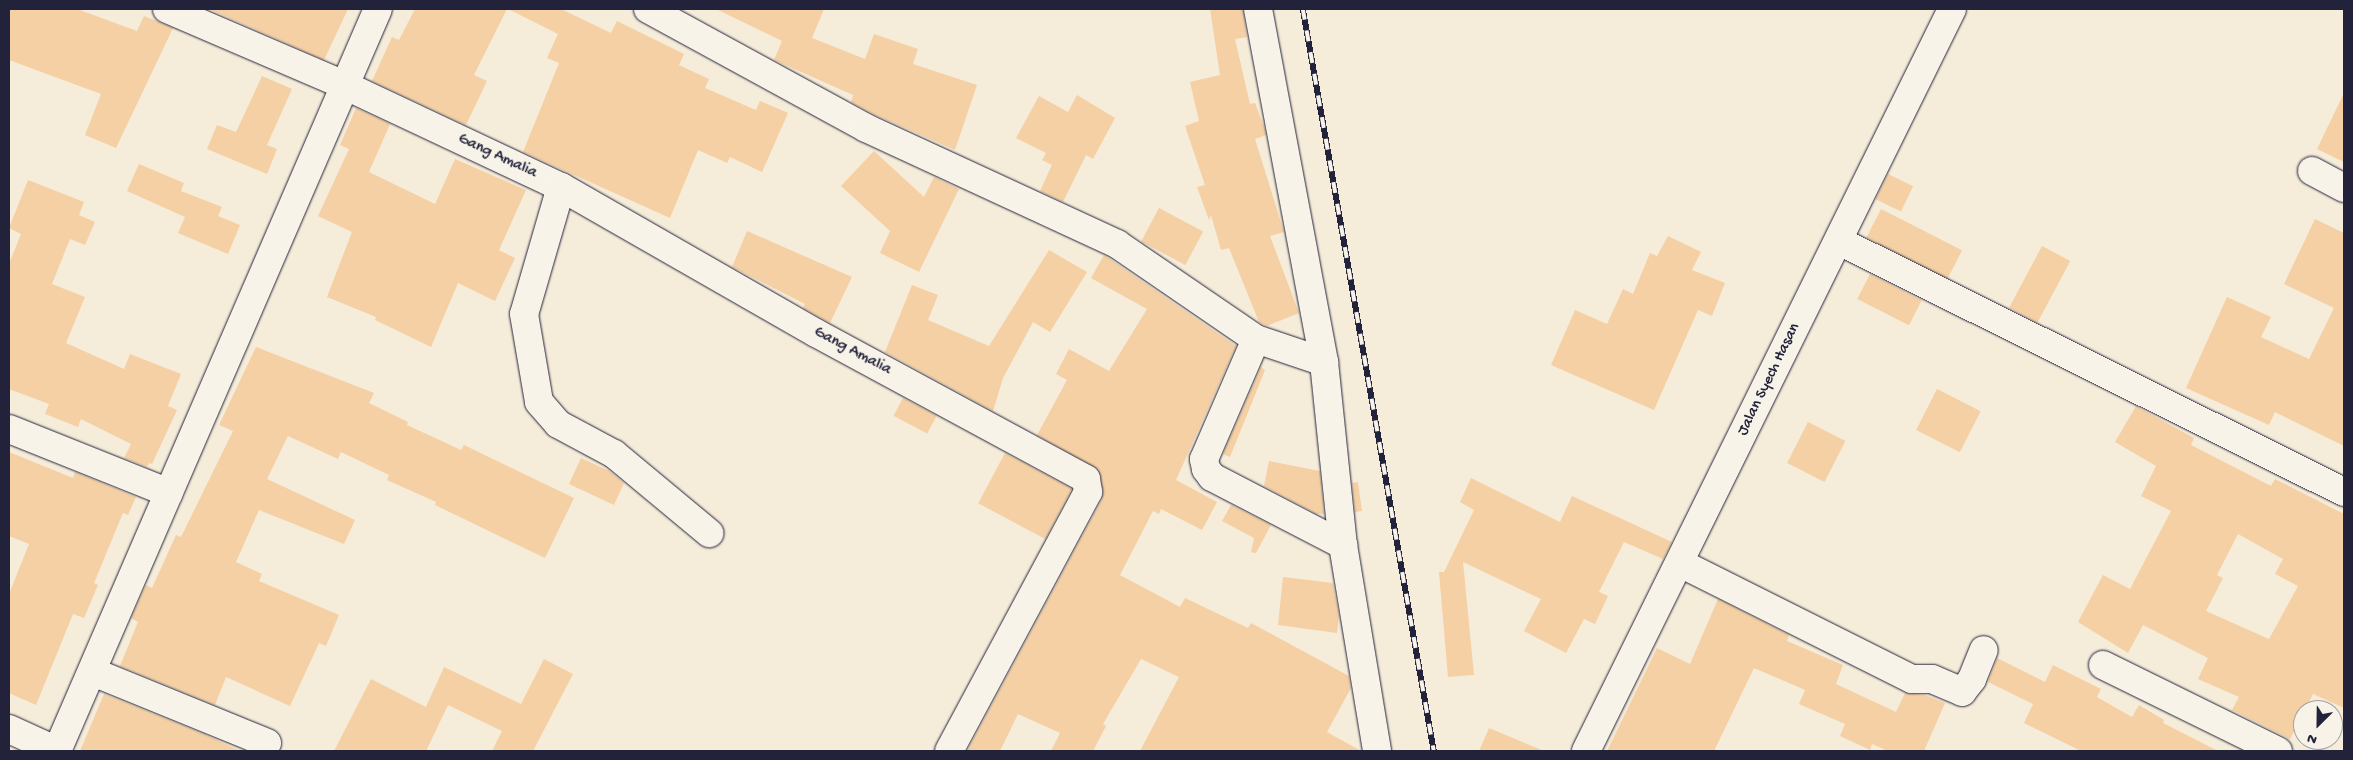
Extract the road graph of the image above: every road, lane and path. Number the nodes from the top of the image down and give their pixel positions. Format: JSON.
{"nodes":[{"id":1,"x":167,"y":9,"type":"edge"},
{"id":2,"x":378,"y":9,"type":"edge"},
{"id":3,"x":648,"y":9,"type":"edge"},
{"id":4,"x":1258,"y":9,"type":"edge"},
{"id":5,"x":1952,"y":9,"type":"edge"},
{"id":6,"x":344,"y":85,"type":"junction"},
{"id":7,"x":2312,"y":171,"type":"dead end"},
{"id":8,"x":561,"y":187,"type":"junction"},
{"id":9,"x":2344,"y":188,"type":"edge"},
{"id":10,"x":1839,"y":241,"type":"junction"},
{"id":11,"x":1256,"y":339,"type":"junction"},
{"id":12,"x":1324,"y":362,"type":"junction"},
{"id":13,"x":9,"y":429,"type":"edge"},
{"id":14,"x":2344,"y":492,"type":"edge"},
{"id":15,"x":169,"y":493,"type":"junction"},
{"id":16,"x":710,"y":532,"type":"dead end"},
{"id":17,"x":1343,"y":545,"type":"junction"},
{"id":18,"x":1680,"y":563,"type":"junction"},
{"id":19,"x":1984,"y":650,"type":"dead end"},
{"id":20,"x":2103,"y":665,"type":"dead end"},
{"id":21,"x":92,"y":672,"type":"junction"},
{"id":22,"x":9,"y":729,"type":"edge"},
{"id":23,"x":267,"y":743,"type":"dead end"},
{"id":24,"x":57,"y":751,"type":"edge"},
{"id":25,"x":949,"y":751,"type":"edge"},
{"id":26,"x":1378,"y":751,"type":"edge"},
{"id":27,"x":1586,"y":751,"type":"edge"},
{"id":28,"x":2278,"y":751,"type":"edge"}],
"edges":[{"from":1,"to":6,"type":"street","name":"Gang Amalia"},
{"from":2,"to":6,"type":"street"},
{"from":3,"to":11,"type":"street"},
{"from":4,"to":12,"type":"street"},
{"from":5,"to":10,"type":"street","name":"Jalan Syech Hasan"},
{"from":6,"to":8,"type":"street","name":"Gang Amalia"},
{"from":6,"to":15,"type":"street"},
{"from":7,"to":9,"type":"street"},
{"from":8,"to":16,"type":"street"},
{"from":8,"to":25,"type":"street","name":"Gang Amalia"},
{"from":10,"to":14,"type":"street"},
{"from":10,"to":18,"type":"street","name":"Jalan Syech Hasan"},
{"from":11,"to":12,"type":"street"},
{"from":11,"to":17,"type":"street"},
{"from":12,"to":17,"type":"street"},
{"from":13,"to":15,"type":"street"},
{"from":15,"to":21,"type":"street"},
{"from":17,"to":26,"type":"street"},
{"from":18,"to":19,"type":"street"},
{"from":18,"to":27,"type":"street","name":"Jalan Syech Hasan"},
{"from":20,"to":28,"type":"street"},
{"from":21,"to":23,"type":"street"},
{"from":21,"to":24,"type":"street"},
{"from":22,"to":24,"type":"street"}]}
